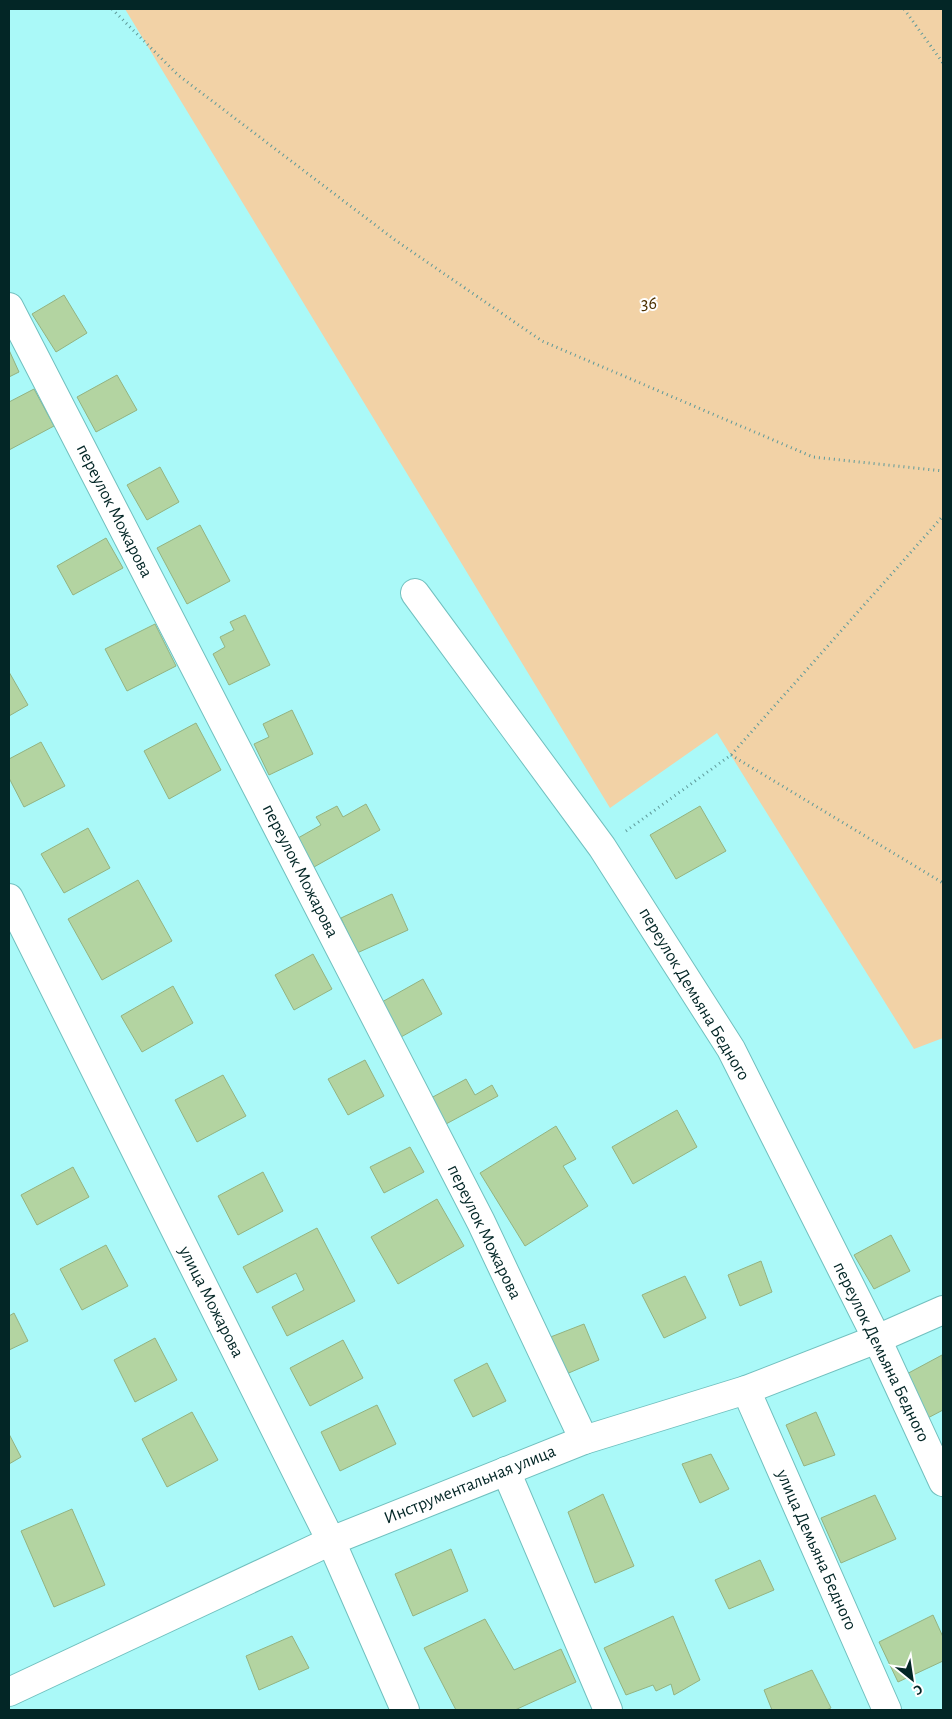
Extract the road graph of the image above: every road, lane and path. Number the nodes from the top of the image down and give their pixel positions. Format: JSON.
{"nodes":[{"id":1,"x":112,"y":9,"type":"edge"},
{"id":2,"x":904,"y":9,"type":"edge"},
{"id":3,"x":943,"y":63,"type":"edge"},
{"id":4,"x":9,"y":307,"type":"edge"},
{"id":5,"x":943,"y":471,"type":"edge"},
{"id":6,"x":943,"y":516,"type":"edge"},
{"id":7,"x":415,"y":593,"type":"dead end"},
{"id":8,"x":731,"y":755,"type":"junction"},
{"id":9,"x":602,"y":847,"type":"junction"},
{"id":10,"x":943,"y":883,"type":"edge"},
{"id":11,"x":9,"y":898,"type":"edge"},
{"id":12,"x":943,"y":1310,"type":"edge"},
{"id":13,"x":877,"y":1339,"type":"junction"},
{"id":14,"x":746,"y":1390,"type":"junction"},
{"id":15,"x":584,"y":1440,"type":"junction"},
{"id":16,"x":506,"y":1471,"type":"junction"},
{"id":17,"x":943,"y":1482,"type":"edge"},
{"id":18,"x":331,"y":1541,"type":"junction"},
{"id":19,"x":9,"y":1692,"type":"edge"},
{"id":20,"x":405,"y":1710,"type":"edge"},
{"id":21,"x":608,"y":1710,"type":"edge"},
{"id":22,"x":886,"y":1710,"type":"edge"}],
"edges":[{"from":1,"to":5,"type":"path"},
{"from":2,"to":3,"type":"path"},
{"from":4,"to":15,"type":"street","name":"переулок Можарова"},
{"from":6,"to":8,"type":"path"},
{"from":7,"to":9,"type":"street","name":"переулок Демьяна Бедного"},
{"from":8,"to":9,"type":"path"},
{"from":8,"to":10,"type":"path"},
{"from":9,"to":13,"type":"street","name":"переулок Демьяна Бедного"},
{"from":11,"to":18,"type":"street","name":"улица Можарова"},
{"from":12,"to":13,"type":"street","name":"Инструментальная улица"},
{"from":13,"to":14,"type":"street","name":"Инструментальная улица"},
{"from":13,"to":17,"type":"street","name":"переулок Демьяна Бедного"},
{"from":14,"to":15,"type":"street","name":"Инструментальная улица"},
{"from":14,"to":22,"type":"street","name":"улица Демьяна Бедного"},
{"from":15,"to":16,"type":"street","name":"Инструментальная улица"},
{"from":16,"to":18,"type":"street","name":"Инструментальная улица"},
{"from":16,"to":21,"type":"street"},
{"from":18,"to":19,"type":"street","name":"Инструментальная улица"},
{"from":18,"to":20,"type":"street","name":"улица Можарова"}]}
